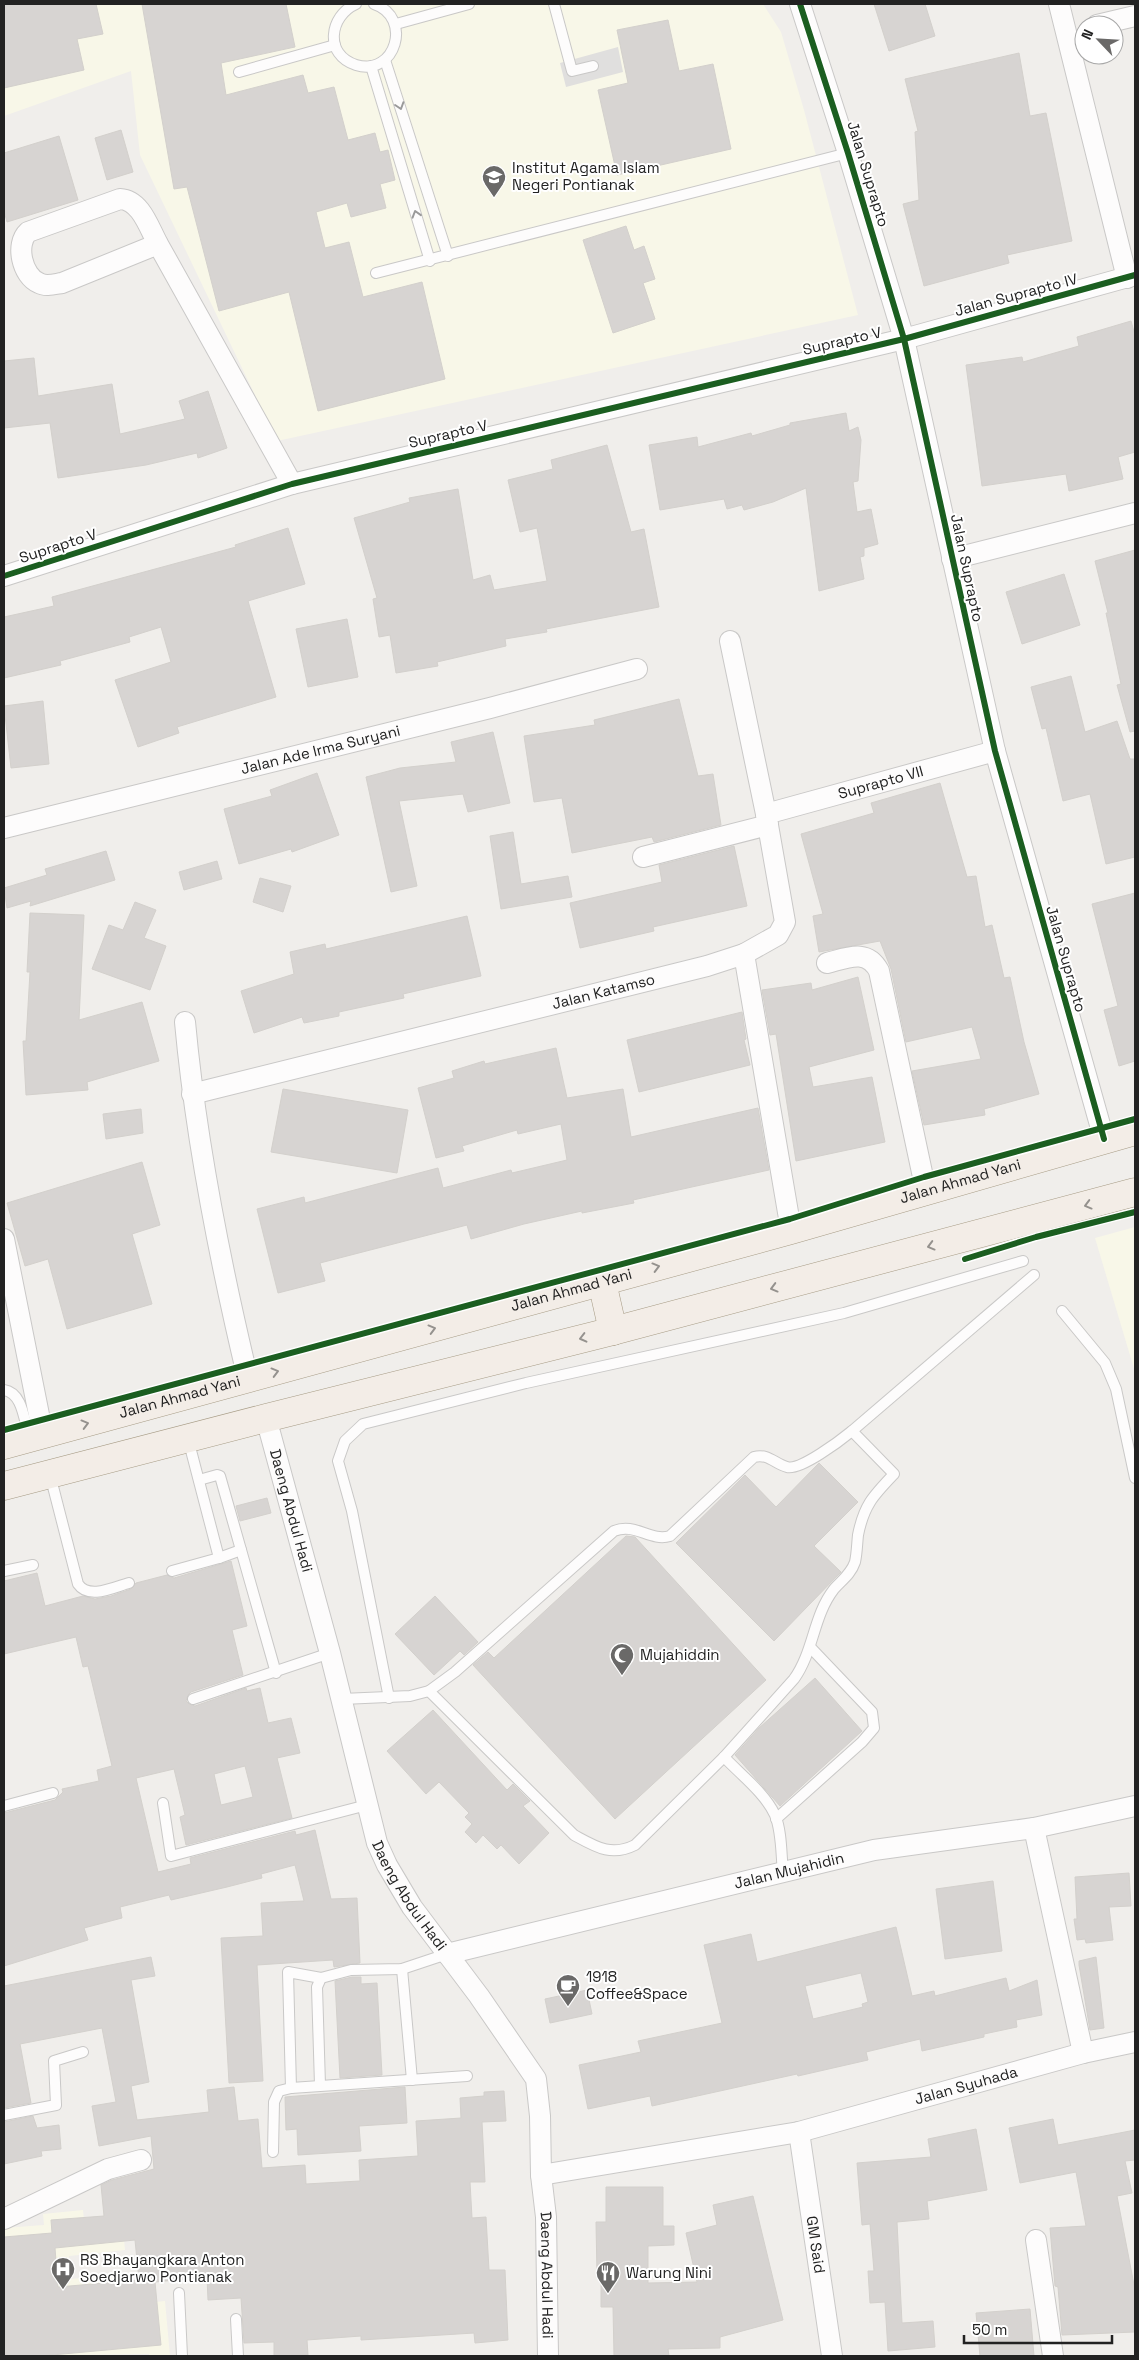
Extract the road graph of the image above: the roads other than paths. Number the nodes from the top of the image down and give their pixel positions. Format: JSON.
{"nodes":[{"id":1,"x":356,"y":4,"type":"edge"},
{"id":2,"x":374,"y":4,"type":"edge"},
{"id":3,"x":470,"y":4,"type":"edge"},
{"id":4,"x":554,"y":4,"type":"edge"},
{"id":5,"x":800,"y":4,"type":"edge"},
{"id":6,"x":1059,"y":4,"type":"edge"},
{"id":7,"x":455,"y":6,"type":"edge"},
{"id":8,"x":342,"y":8,"type":"edge"},
{"id":9,"x":396,"y":24,"type":"junction"},
{"id":10,"x":1074,"y":28,"type":"edge"},
{"id":11,"x":335,"y":45,"type":"junction"},
{"id":12,"x":385,"y":60,"type":"junction"},
{"id":13,"x":1083,"y":65,"type":"edge"},
{"id":14,"x":371,"y":66,"type":"junction"},
{"id":15,"x":593,"y":66,"type":"dead end"},
{"id":16,"x":238,"y":72,"type":"dead end"},
{"id":17,"x":848,"y":153,"type":"junction"},
{"id":18,"x":158,"y":244,"type":"junction"},
{"id":19,"x":448,"y":256,"type":"junction"},
{"id":20,"x":430,"y":261,"type":"junction"},
{"id":21,"x":376,"y":273,"type":"dead end"},
{"id":22,"x":1131,"y":277,"type":"edge"},
{"id":23,"x":904,"y":339,"type":"junction"},
{"id":24,"x":292,"y":484,"type":"junction"},
{"id":25,"x":1135,"y":513,"type":"edge"},
{"id":26,"x":952,"y":559,"type":"junction"},
{"id":27,"x":4,"y":576,"type":"edge"},
{"id":28,"x":730,"y":641,"type":"dead end"},
{"id":29,"x":637,"y":669,"type":"dead end"},
{"id":30,"x":995,"y":751,"type":"junction"},
{"id":31,"x":767,"y":819,"type":"junction"},
{"id":32,"x":4,"y":828,"type":"edge"},
{"id":33,"x":643,"y":857,"type":"dead end"},
{"id":34,"x":744,"y":954,"type":"junction"},
{"id":35,"x":827,"y":963,"type":"dead end"},
{"id":36,"x":185,"y":1022,"type":"dead end"},
{"id":37,"x":192,"y":1094,"type":"junction"},
{"id":38,"x":1135,"y":1130,"type":"edge"},
{"id":39,"x":1104,"y":1139,"type":"junction"},
{"id":40,"x":926,"y":1190,"type":"junction"},
{"id":41,"x":1135,"y":1192,"type":"edge"},
{"id":42,"x":791,"y":1230,"type":"junction"},
{"id":43,"x":4,"y":1239,"type":"edge"},
{"id":44,"x":1023,"y":1261,"type":"dead end"},
{"id":45,"x":1034,"y":1275,"type":"dead end"},
{"id":46,"x":602,"y":1282,"type":"junction"},
{"id":47,"x":1062,"y":1311,"type":"dead end"},
{"id":48,"x":612,"y":1331,"type":"junction"},
{"id":49,"x":248,"y":1379,"type":"junction"},
{"id":50,"x":4,"y":1390,"type":"edge"},
{"id":51,"x":266,"y":1418,"type":"junction"},
{"id":52,"x":852,"y":1431,"type":"junction"},
{"id":53,"x":187,"y":1438,"type":"junction"},
{"id":54,"x":26,"y":1440,"type":"edge"},
{"id":55,"x":50,"y":1474,"type":"junction"},
{"id":56,"x":1135,"y":1478,"type":"edge"},
{"id":57,"x":198,"y":1480,"type":"junction"},
{"id":58,"x":4,"y":1486,"type":"edge"},
{"id":59,"x":241,"y":1550,"type":"junction"},
{"id":60,"x":219,"y":1558,"type":"junction"},
{"id":61,"x":33,"y":1565,"type":"dead end"},
{"id":62,"x":4,"y":1571,"type":"edge"},
{"id":63,"x":172,"y":1571,"type":"dead end"},
{"id":64,"x":129,"y":1583,"type":"dead end"},
{"id":65,"x":810,"y":1648,"type":"junction"},
{"id":66,"x":330,"y":1653,"type":"junction"},
{"id":67,"x":276,"y":1672,"type":"junction"},
{"id":68,"x":429,"y":1691,"type":"junction"},
{"id":69,"x":389,"y":1698,"type":"junction"},
{"id":70,"x":193,"y":1699,"type":"dead end"},
{"id":71,"x":342,"y":1699,"type":"junction"},
{"id":72,"x":724,"y":1757,"type":"junction"},
{"id":73,"x":53,"y":1793,"type":"dead end"},
{"id":74,"x":163,"y":1802,"type":"dead end"},
{"id":75,"x":367,"y":1805,"type":"junction"},
{"id":76,"x":4,"y":1806,"type":"edge"},
{"id":77,"x":1135,"y":1806,"type":"edge"},
{"id":78,"x":776,"y":1819,"type":"junction"},
{"id":79,"x":1034,"y":1828,"type":"junction"},
{"id":80,"x":783,"y":1872,"type":"junction"},
{"id":81,"x":447,"y":1954,"type":"junction"},
{"id":82,"x":402,"y":1969,"type":"junction"},
{"id":83,"x":321,"y":1978,"type":"junction"},
{"id":84,"x":1135,"y":2042,"type":"edge"},
{"id":85,"x":83,"y":2052,"type":"dead end"},
{"id":86,"x":1084,"y":2053,"type":"junction"},
{"id":87,"x":467,"y":2076,"type":"dead end"},
{"id":88,"x":412,"y":2080,"type":"junction"},
{"id":89,"x":320,"y":2085,"type":"junction"},
{"id":90,"x":291,"y":2088,"type":"junction"},
{"id":91,"x":4,"y":2115,"type":"edge"},
{"id":92,"x":799,"y":2132,"type":"junction"},
{"id":93,"x":273,"y":2152,"type":"dead end"},
{"id":94,"x":141,"y":2160,"type":"dead end"},
{"id":95,"x":541,"y":2175,"type":"junction"},
{"id":96,"x":4,"y":2219,"type":"edge"},
{"id":97,"x":1036,"y":2240,"type":"dead end"},
{"id":98,"x":179,"y":2293,"type":"dead end"},
{"id":99,"x":236,"y":2319,"type":"dead end"},
{"id":100,"x":182,"y":2356,"type":"edge"},
{"id":101,"x":238,"y":2356,"type":"edge"},
{"id":102,"x":548,"y":2356,"type":"edge"},
{"id":103,"x":832,"y":2356,"type":"edge"},
{"id":104,"x":1053,"y":2356,"type":"edge"}],
"edges":[{"from":1,"to":8,"type":"lane"},
{"from":2,"to":9,"type":"lane"},
{"from":3,"to":7,"type":"lane"},
{"from":4,"to":15,"type":"lane"},
{"from":5,"to":17,"type":"street","name":"Jalan Suprapto"},
{"from":6,"to":10,"type":"street"},
{"from":7,"to":9,"type":"lane"},
{"from":8,"to":11,"type":"lane"},
{"from":9,"to":12,"type":"lane"},
{"from":11,"to":14,"type":"lane"},
{"from":11,"to":16,"type":"lane"},
{"from":12,"to":14,"type":"lane"},
{"from":12,"to":19,"type":"lane","one_way":true},
{"from":13,"to":22,"type":"street"},
{"from":20,"to":14,"type":"lane","one_way":true},
{"from":17,"to":19,"type":"lane"},
{"from":17,"to":23,"type":"street","name":"Jalan Suprapto"},
{"from":18,"to":18,"type":"street"},
{"from":18,"to":24,"type":"street"},
{"from":19,"to":20,"type":"lane"},
{"from":20,"to":21,"type":"lane"},
{"from":22,"to":23,"type":"street","name":"Jalan Suprapto IV"},
{"from":23,"to":24,"type":"street","name":"Suprapto V"},
{"from":23,"to":26,"type":"street","name":"Jalan Suprapto"},
{"from":24,"to":27,"type":"street","name":"Suprapto V"},
{"from":25,"to":26,"type":"street"},
{"from":26,"to":30,"type":"street","name":"Jalan Suprapto"},
{"from":28,"to":31,"type":"street","name":"Jalan Katamso"},
{"from":29,"to":32,"type":"street","name":"Jalan Ade Irma Suryani"},
{"from":30,"to":31,"type":"street","name":"Suprapto VII"},
{"from":30,"to":39,"type":"street","name":"Jalan Suprapto"},
{"from":31,"to":33,"type":"street","name":"Suprapto VII"},
{"from":31,"to":34,"type":"street","name":"Jalan Katamso"},
{"from":34,"to":37,"type":"street","name":"Jalan Katamso"},
{"from":34,"to":42,"type":"street"},
{"from":35,"to":40,"type":"street"},
{"from":36,"to":37,"type":"street"},
{"from":37,"to":49,"type":"street"},
{"from":38,"to":39,"type":"main road","name":"Jalan Ahmad Yani"},
{"from":39,"to":40,"type":"main road","name":"Jalan Ahmad Yani"},
{"from":40,"to":42,"type":"main road","name":"Jalan Ahmad Yani"},
{"from":41,"to":48,"type":"main road","one_way":true},
{"from":46,"to":42,"type":"main road","name":"Jalan Ahmad Yani","one_way":true},
{"from":43,"to":54,"type":"street"},
{"from":44,"to":69,"type":"lane"},
{"from":45,"to":52,"type":"lane"},
{"from":46,"to":48,"type":"main road"},
{"from":49,"to":46,"type":"main road","name":"Jalan Ahmad Yani","one_way":true},
{"from":47,"to":56,"type":"lane"},
{"from":48,"to":51,"type":"main road","one_way":true},
{"from":54,"to":49,"type":"main road","name":"Jalan Ahmad Yani","one_way":true},
{"from":50,"to":54,"type":"lane"},
{"from":51,"to":53,"type":"main road"},
{"from":51,"to":66,"type":"street","name":"Daeng Abdul Hadi"},
{"from":52,"to":65,"type":"lane"},
{"from":52,"to":68,"type":"lane"},
{"from":53,"to":55,"type":"main road"},
{"from":53,"to":57,"type":"lane"},
{"from":55,"to":58,"type":"main road"},
{"from":55,"to":64,"type":"lane"},
{"from":57,"to":59,"type":"lane"},
{"from":57,"to":60,"type":"lane"},
{"from":59,"to":60,"type":"lane"},
{"from":59,"to":67,"type":"lane"},
{"from":60,"to":63,"type":"lane"},
{"from":61,"to":62,"type":"lane"},
{"from":65,"to":72,"type":"lane"},
{"from":65,"to":78,"type":"lane"},
{"from":66,"to":67,"type":"lane"},
{"from":66,"to":71,"type":"street","name":"Daeng Abdul Hadi"},
{"from":67,"to":70,"type":"lane"},
{"from":68,"to":69,"type":"lane"},
{"from":68,"to":72,"type":"lane"},
{"from":69,"to":71,"type":"lane"},
{"from":71,"to":75,"type":"street","name":"Daeng Abdul Hadi"},
{"from":72,"to":78,"type":"lane"},
{"from":73,"to":76,"type":"lane"},
{"from":74,"to":75,"type":"lane"},
{"from":75,"to":81,"type":"street","name":"Daeng Abdul Hadi"},
{"from":77,"to":79,"type":"street","name":"Jalan Mujahidin"},
{"from":78,"to":80,"type":"lane"},
{"from":79,"to":80,"type":"street","name":"Jalan Mujahidin"},
{"from":79,"to":86,"type":"street"},
{"from":80,"to":81,"type":"street","name":"Jalan Mujahidin"},
{"from":81,"to":82,"type":"lane"},
{"from":81,"to":95,"type":"street","name":"Daeng Abdul Hadi"},
{"from":82,"to":83,"type":"lane"},
{"from":82,"to":88,"type":"lane"},
{"from":83,"to":89,"type":"lane"},
{"from":83,"to":90,"type":"lane"},
{"from":84,"to":86,"type":"street","name":"Jalan Syuhada"},
{"from":85,"to":91,"type":"lane"},
{"from":86,"to":92,"type":"street","name":"Jalan Syuhada"},
{"from":87,"to":88,"type":"lane"},
{"from":88,"to":89,"type":"lane"},
{"from":89,"to":90,"type":"lane"},
{"from":90,"to":93,"type":"lane"},
{"from":92,"to":95,"type":"street","name":"Jalan Syuhada"},
{"from":92,"to":103,"type":"street","name":"GM Said"},
{"from":94,"to":96,"type":"street"},
{"from":95,"to":102,"type":"street","name":"Daeng Abdul Hadi"},
{"from":97,"to":104,"type":"street"},
{"from":98,"to":100,"type":"lane"},
{"from":99,"to":101,"type":"lane"}]}
